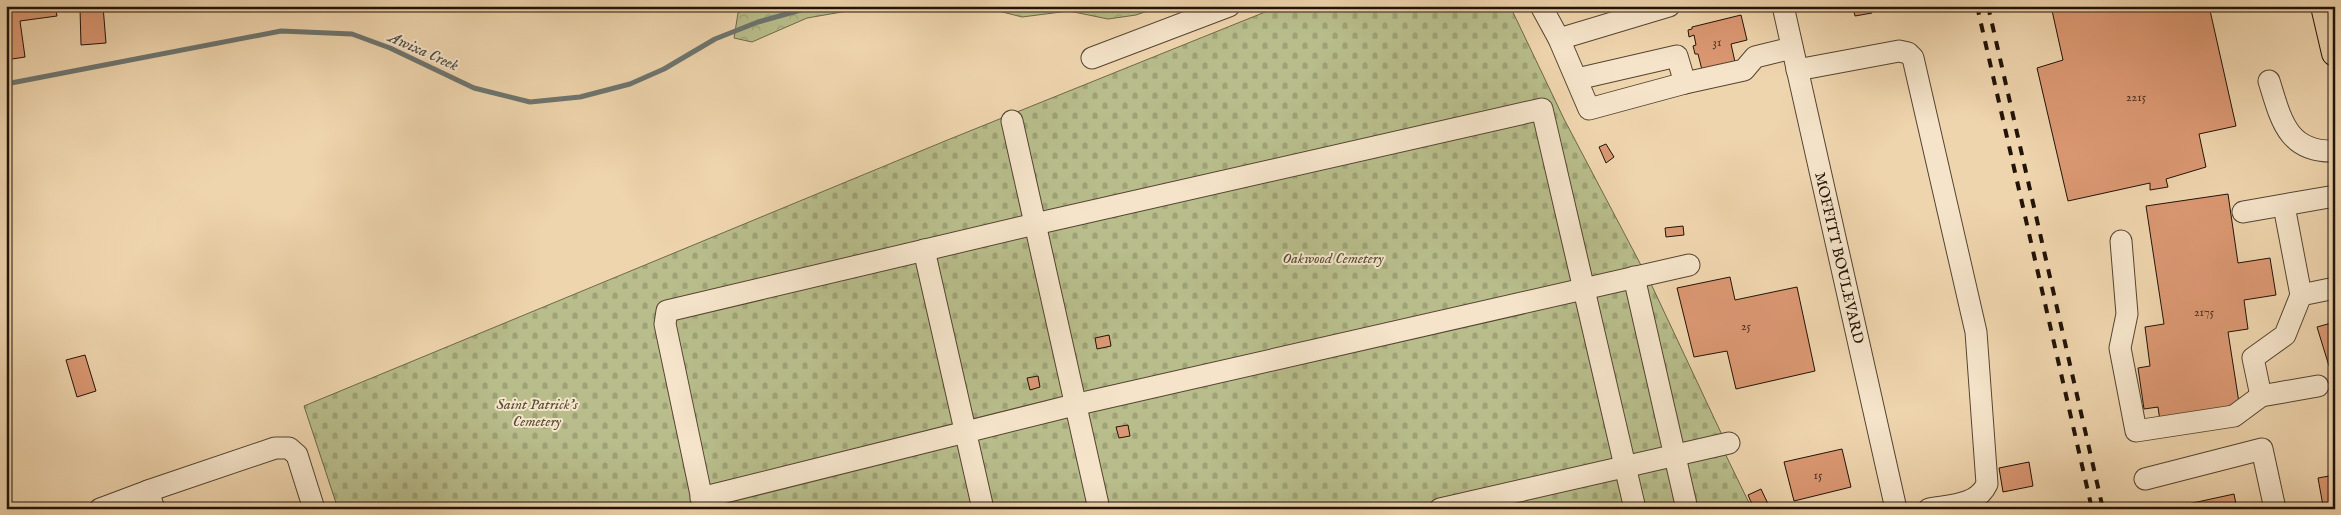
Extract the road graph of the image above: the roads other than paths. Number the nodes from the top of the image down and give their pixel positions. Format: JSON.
{"nodes":[{"id":1,"x":1228,"y":6,"type":"edge"},
{"id":2,"x":1542,"y":6,"type":"edge"},
{"id":3,"x":1669,"y":6,"type":"edge"},
{"id":4,"x":1783,"y":6,"type":"edge"},
{"id":5,"x":2324,"y":6,"type":"edge"},
{"id":6,"x":1559,"y":39,"type":"junction"},
{"id":7,"x":1792,"y":48,"type":"junction"},
{"id":8,"x":2335,"y":53,"type":"edge"},
{"id":9,"x":1092,"y":58,"type":"dead end"},
{"id":10,"x":1797,"y":70,"type":"junction"},
{"id":11,"x":1576,"y":79,"type":"junction"},
{"id":12,"x":2269,"y":81,"type":"dead end"},
{"id":13,"x":1684,"y":83,"type":"junction"},
{"id":14,"x":1012,"y":121,"type":"dead end"},
{"id":15,"x":2335,"y":151,"type":"edge"},
{"id":16,"x":2335,"y":196,"type":"edge"},
{"id":17,"x":2284,"y":206,"type":"junction"},
{"id":18,"x":2243,"y":212,"type":"dead end"},
{"id":19,"x":1035,"y":224,"type":"junction"},
{"id":20,"x":2121,"y":241,"type":"dead end"},
{"id":21,"x":924,"y":250,"type":"junction"},
{"id":22,"x":1689,"y":265,"type":"dead end"},
{"id":23,"x":1634,"y":277,"type":"junction"},
{"id":24,"x":1585,"y":288,"type":"junction"},
{"id":25,"x":2335,"y":288,"type":"edge"},
{"id":26,"x":2301,"y":295,"type":"junction"},
{"id":27,"x":2318,"y":386,"type":"dead end"},
{"id":28,"x":2261,"y":396,"type":"junction"},
{"id":29,"x":1074,"y":405,"type":"junction"},
{"id":30,"x":966,"y":432,"type":"junction"},
{"id":31,"x":1729,"y":443,"type":"dead end"},
{"id":32,"x":1675,"y":455,"type":"junction"},
{"id":33,"x":1625,"y":467,"type":"junction"},
{"id":34,"x":2145,"y":479,"type":"dead end"},
{"id":35,"x":151,"y":500,"type":"edge"},
{"id":36,"x":702,"y":503,"type":"edge"},
{"id":37,"x":1892,"y":508,"type":"edge"},
{"id":38,"x":100,"y":509,"type":"edge"},
{"id":39,"x":314,"y":509,"type":"edge"},
{"id":40,"x":983,"y":509,"type":"edge"},
{"id":41,"x":1099,"y":509,"type":"edge"},
{"id":42,"x":1440,"y":509,"type":"edge"},
{"id":43,"x":1635,"y":509,"type":"edge"},
{"id":44,"x":1687,"y":509,"type":"edge"},
{"id":45,"x":1929,"y":509,"type":"edge"},
{"id":46,"x":2275,"y":509,"type":"edge"}],
"edges":[{"from":1,"to":9,"type":"street"},
{"from":2,"to":6,"type":"street"},
{"from":3,"to":6,"type":"street"},
{"from":4,"to":7,"type":"street","name":"MOFFITT BOULEVARD"},
{"from":5,"to":8,"type":"main road"},
{"from":6,"to":11,"type":"street"},
{"from":7,"to":10,"type":"street","name":"MOFFITT BOULEVARD"},
{"from":7,"to":13,"type":"street"},
{"from":10,"to":37,"type":"street","name":"MOFFITT BOULEVARD"},
{"from":10,"to":45,"type":"street"},
{"from":11,"to":13,"type":"street"},
{"from":11,"to":13,"type":"street"},
{"from":12,"to":15,"type":"street"},
{"from":14,"to":19,"type":"street"},
{"from":16,"to":17,"type":"street"},
{"from":17,"to":18,"type":"street"},
{"from":17,"to":26,"type":"street"},
{"from":19,"to":21,"type":"street"},
{"from":19,"to":24,"type":"street"},
{"from":19,"to":29,"type":"street"},
{"from":20,"to":28,"type":"street"},
{"from":21,"to":30,"type":"street"},
{"from":21,"to":36,"type":"street"},
{"from":22,"to":23,"type":"street"},
{"from":23,"to":24,"type":"street"},
{"from":23,"to":32,"type":"street"},
{"from":24,"to":29,"type":"street"},
{"from":24,"to":33,"type":"street"},
{"from":25,"to":26,"type":"street"},
{"from":26,"to":28,"type":"street"},
{"from":27,"to":28,"type":"street"},
{"from":29,"to":30,"type":"street"},
{"from":29,"to":41,"type":"street"},
{"from":30,"to":36,"type":"street"},
{"from":30,"to":40,"type":"street"},
{"from":31,"to":32,"type":"street"},
{"from":32,"to":33,"type":"street"},
{"from":32,"to":44,"type":"street"},
{"from":33,"to":42,"type":"street"},
{"from":33,"to":43,"type":"street"},
{"from":34,"to":46,"type":"street"},
{"from":35,"to":38,"type":"street"},
{"from":35,"to":39,"type":"street"}]}
